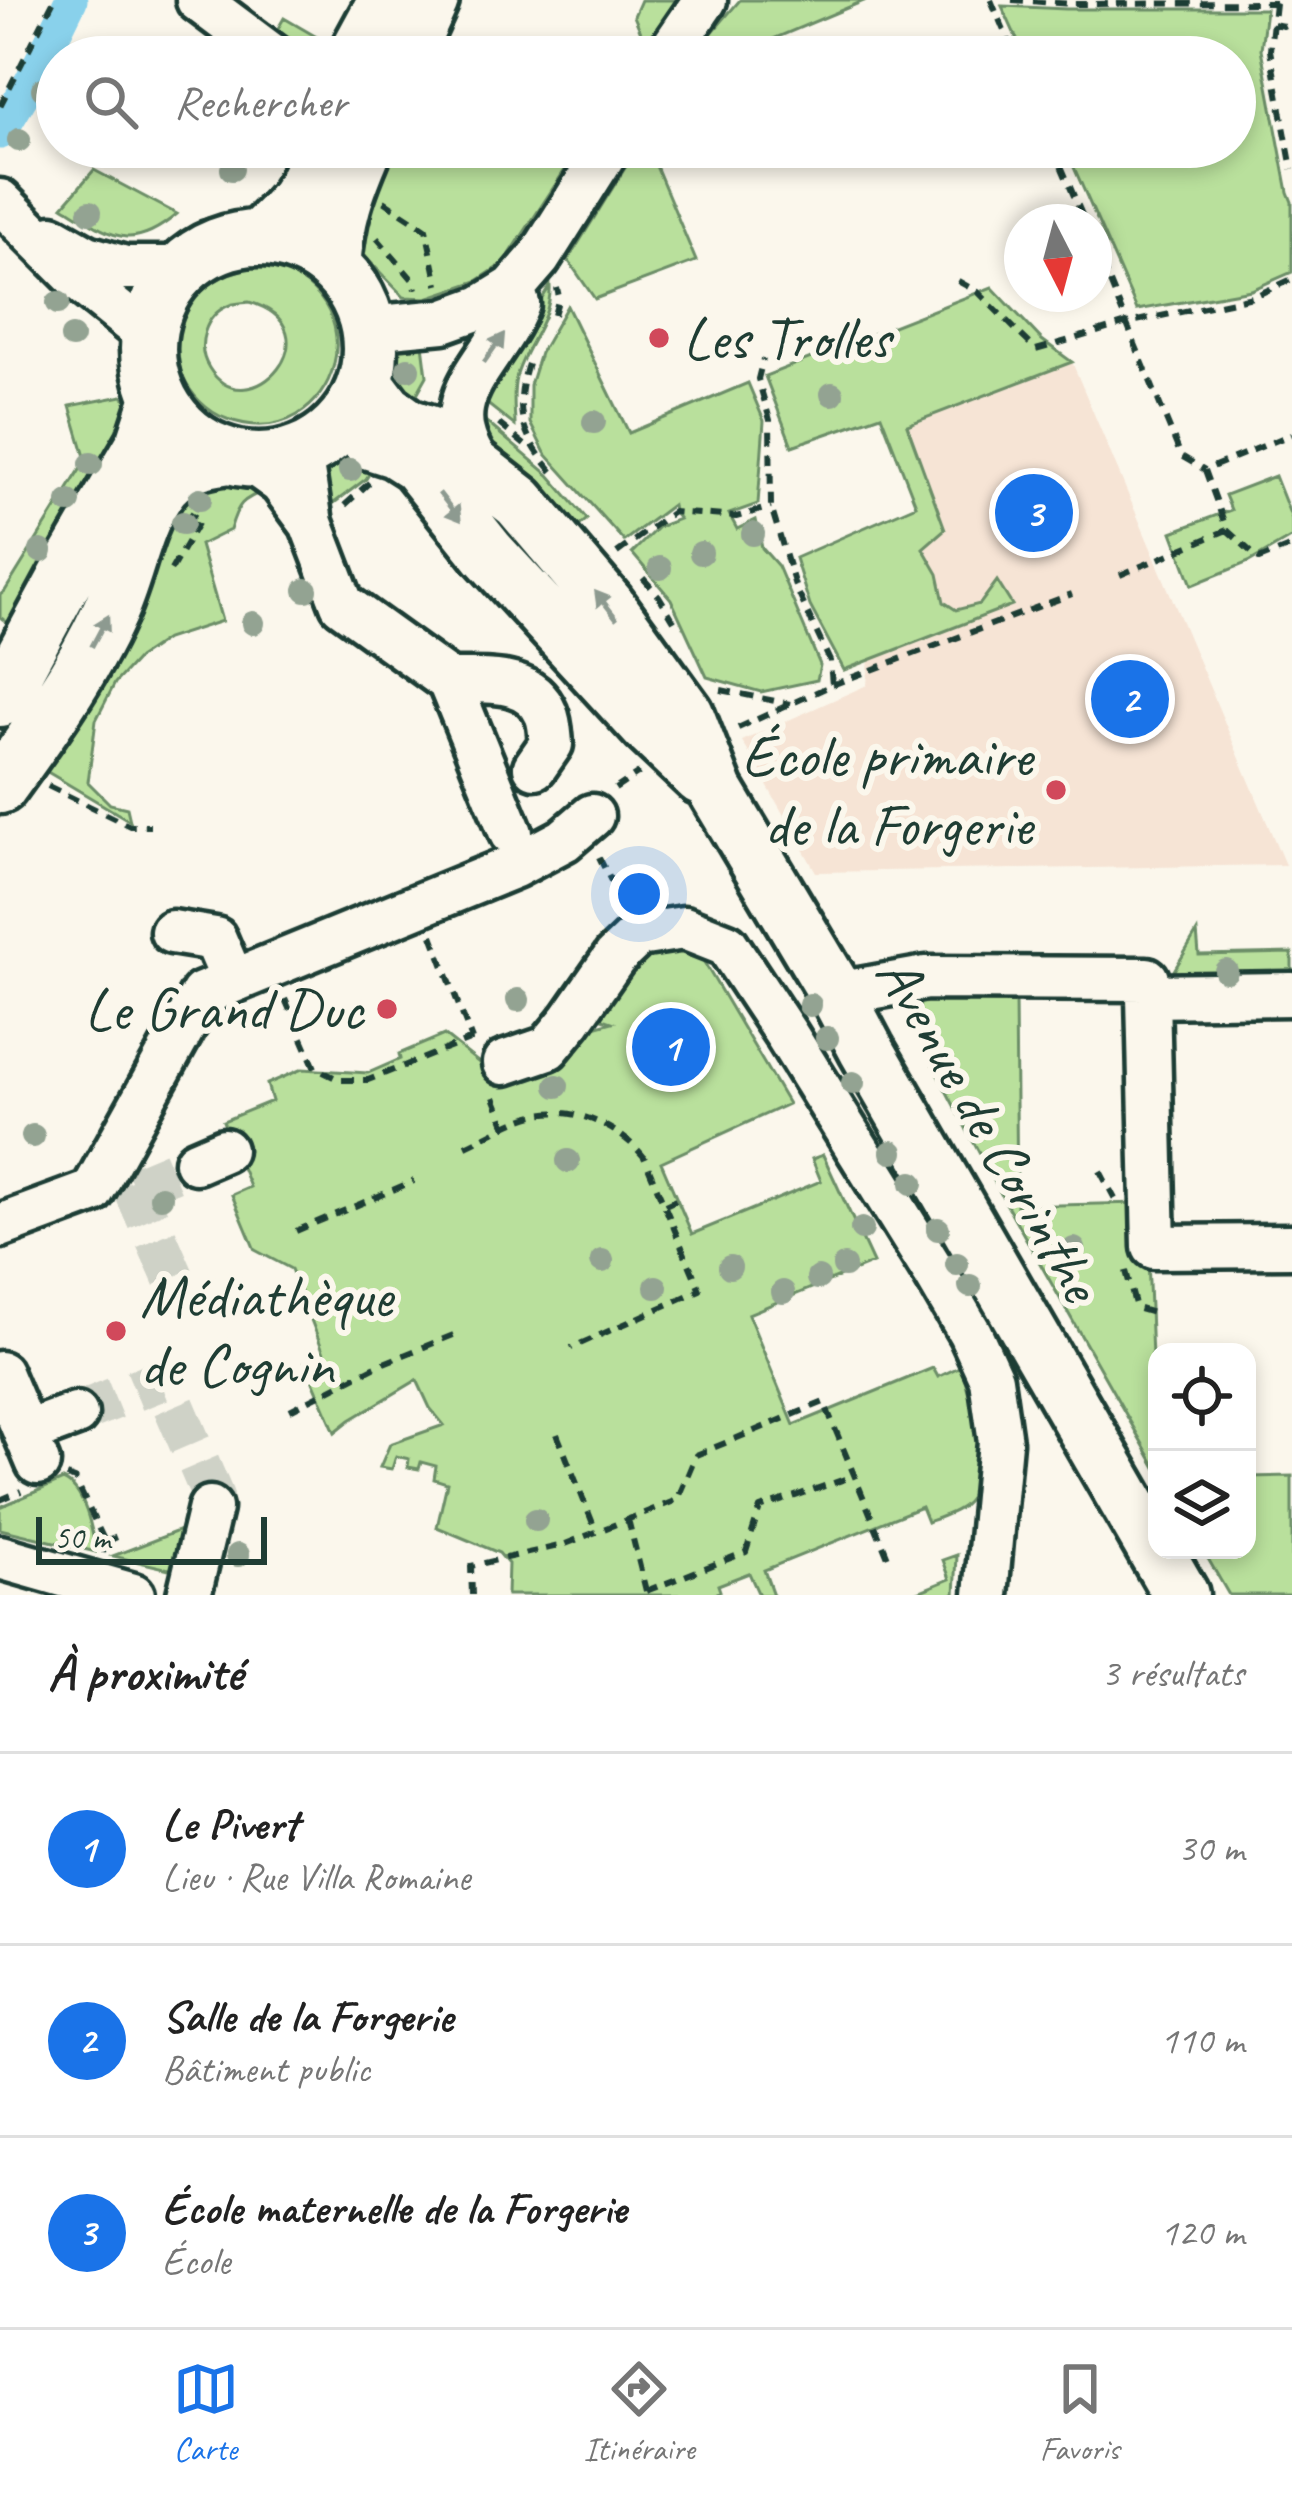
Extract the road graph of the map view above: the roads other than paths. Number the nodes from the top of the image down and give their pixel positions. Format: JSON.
{"nodes":[{"id":1,"x":198,"y":0,"type":"edge"},
{"id":2,"x":386,"y":0,"type":"edge"},
{"id":3,"x":430,"y":0,"type":"edge"},
{"id":4,"x":705,"y":0,"type":"edge"},
{"id":5,"x":246,"y":36,"type":"edge"},
{"id":6,"x":366,"y":36,"type":"edge"},
{"id":7,"x":414,"y":36,"type":"edge"},
{"id":8,"x":680,"y":36,"type":"edge"},
{"id":9,"x":595,"y":168,"type":"edge"},
{"id":10,"x":344,"y":171,"type":"edge"},
{"id":11,"x":8,"y":208,"type":"edge"},
{"id":12,"x":250,"y":224,"type":"junction"},
{"id":13,"x":182,"y":251,"type":"junction"},
{"id":14,"x":333,"y":266,"type":"junction"},
{"id":15,"x":526,"y":273,"type":"junction"},
{"id":16,"x":369,"y":328,"type":"junction"},
{"id":17,"x":148,"y":336,"type":"junction"},
{"id":18,"x":365,"y":382,"type":"junction"},
{"id":19,"x":159,"y":398,"type":"junction"},
{"id":20,"x":274,"y":453,"type":"junction"},
{"id":21,"x":490,"y":480,"type":"junction"},
{"id":22,"x":449,"y":681,"type":"junction"},
{"id":23,"x":4,"y":682,"type":"edge"},
{"id":24,"x":658,"y":688,"type":"junction"},
{"id":25,"x":535,"y":767,"type":"dead end"},
{"id":26,"x":17,"y":782,"type":"edge"},
{"id":27,"x":592,"y":815,"type":"dead end"},
{"id":28,"x":511,"y":833,"type":"dead end"},
{"id":29,"x":172,"y":932,"type":"dead end"},
{"id":30,"x":252,"y":974,"type":"junction"},
{"id":31,"x":837,"y":994,"type":"junction"},
{"id":32,"x":1292,"y":994,"type":"edge"},
{"id":33,"x":1148,"y":996,"type":"junction"},
{"id":34,"x":496,"y":1073,"type":"road end"},
{"id":35,"x":0,"y":1226,"type":"edge"},
{"id":36,"x":1292,"y":1246,"type":"edge"},
{"id":37,"x":0,"y":1372,"type":"edge"},
{"id":38,"x":76,"y":1414,"type":"tunnel mouth"},
{"id":39,"x":210,"y":1508,"type":"tunnel mouth"},
{"id":40,"x":0,"y":1557,"type":"edge"},
{"id":41,"x":0,"y":1587,"type":"edge"},
{"id":42,"x":108,"y":1592,"type":"edge"},
{"id":43,"x":30,"y":1595,"type":"edge"},
{"id":44,"x":189,"y":1595,"type":"edge"},
{"id":45,"x":986,"y":1595,"type":"edge"},
{"id":46,"x":1181,"y":1595,"type":"edge"}],
"edges":[{"from":1,"to":5,"type":"street"},
{"from":2,"to":6,"type":"main road"},
{"from":3,"to":7,"type":"main road"},
{"from":4,"to":8,"type":"street"},
{"from":9,"to":15,"type":"street"},
{"from":10,"to":12,"type":"main road"},
{"from":10,"to":14,"type":"main road"},
{"from":11,"to":13,"type":"street"},
{"from":11,"to":17,"type":"street"},
{"from":12,"to":13,"type":"main road"},
{"from":12,"to":14,"type":"main road"},
{"from":13,"to":17,"type":"main road"},
{"from":14,"to":16,"type":"main road"},
{"from":15,"to":16,"type":"street"},
{"from":21,"to":15,"type":"street","one_way":true},
{"from":16,"to":18,"type":"main road"},
{"from":17,"to":19,"type":"main road"},
{"from":18,"to":20,"type":"main road"},
{"from":18,"to":21,"type":"main road"},
{"from":19,"to":20,"type":"main road"},
{"from":19,"to":23,"type":"main road"},
{"from":20,"to":22,"type":"street"},
{"from":20,"to":24,"type":"main road","one_way":true},
{"from":26,"to":20,"type":"main road","one_way":true},
{"from":24,"to":21,"type":"main road","one_way":true},
{"from":22,"to":25,"type":"street"},
{"from":22,"to":28,"type":"street"},
{"from":24,"to":31,"type":"main road","name":"Avenue de Corinthe"},
{"from":27,"to":30,"type":"street"},
{"from":29,"to":30,"type":"street"},
{"from":30,"to":35,"type":"street"},
{"from":31,"to":33,"type":"street"},
{"from":31,"to":46,"type":"main road","name":"Avenue de Corinthe"},
{"from":32,"to":33,"type":"street"},
{"from":33,"to":36,"type":"street"},
{"from":34,"to":45,"type":"street"},
{"from":37,"to":38,"type":"street"},
{"from":39,"to":44,"type":"street"},
{"from":40,"to":42,"type":"street"},
{"from":41,"to":43,"type":"street"}]}
